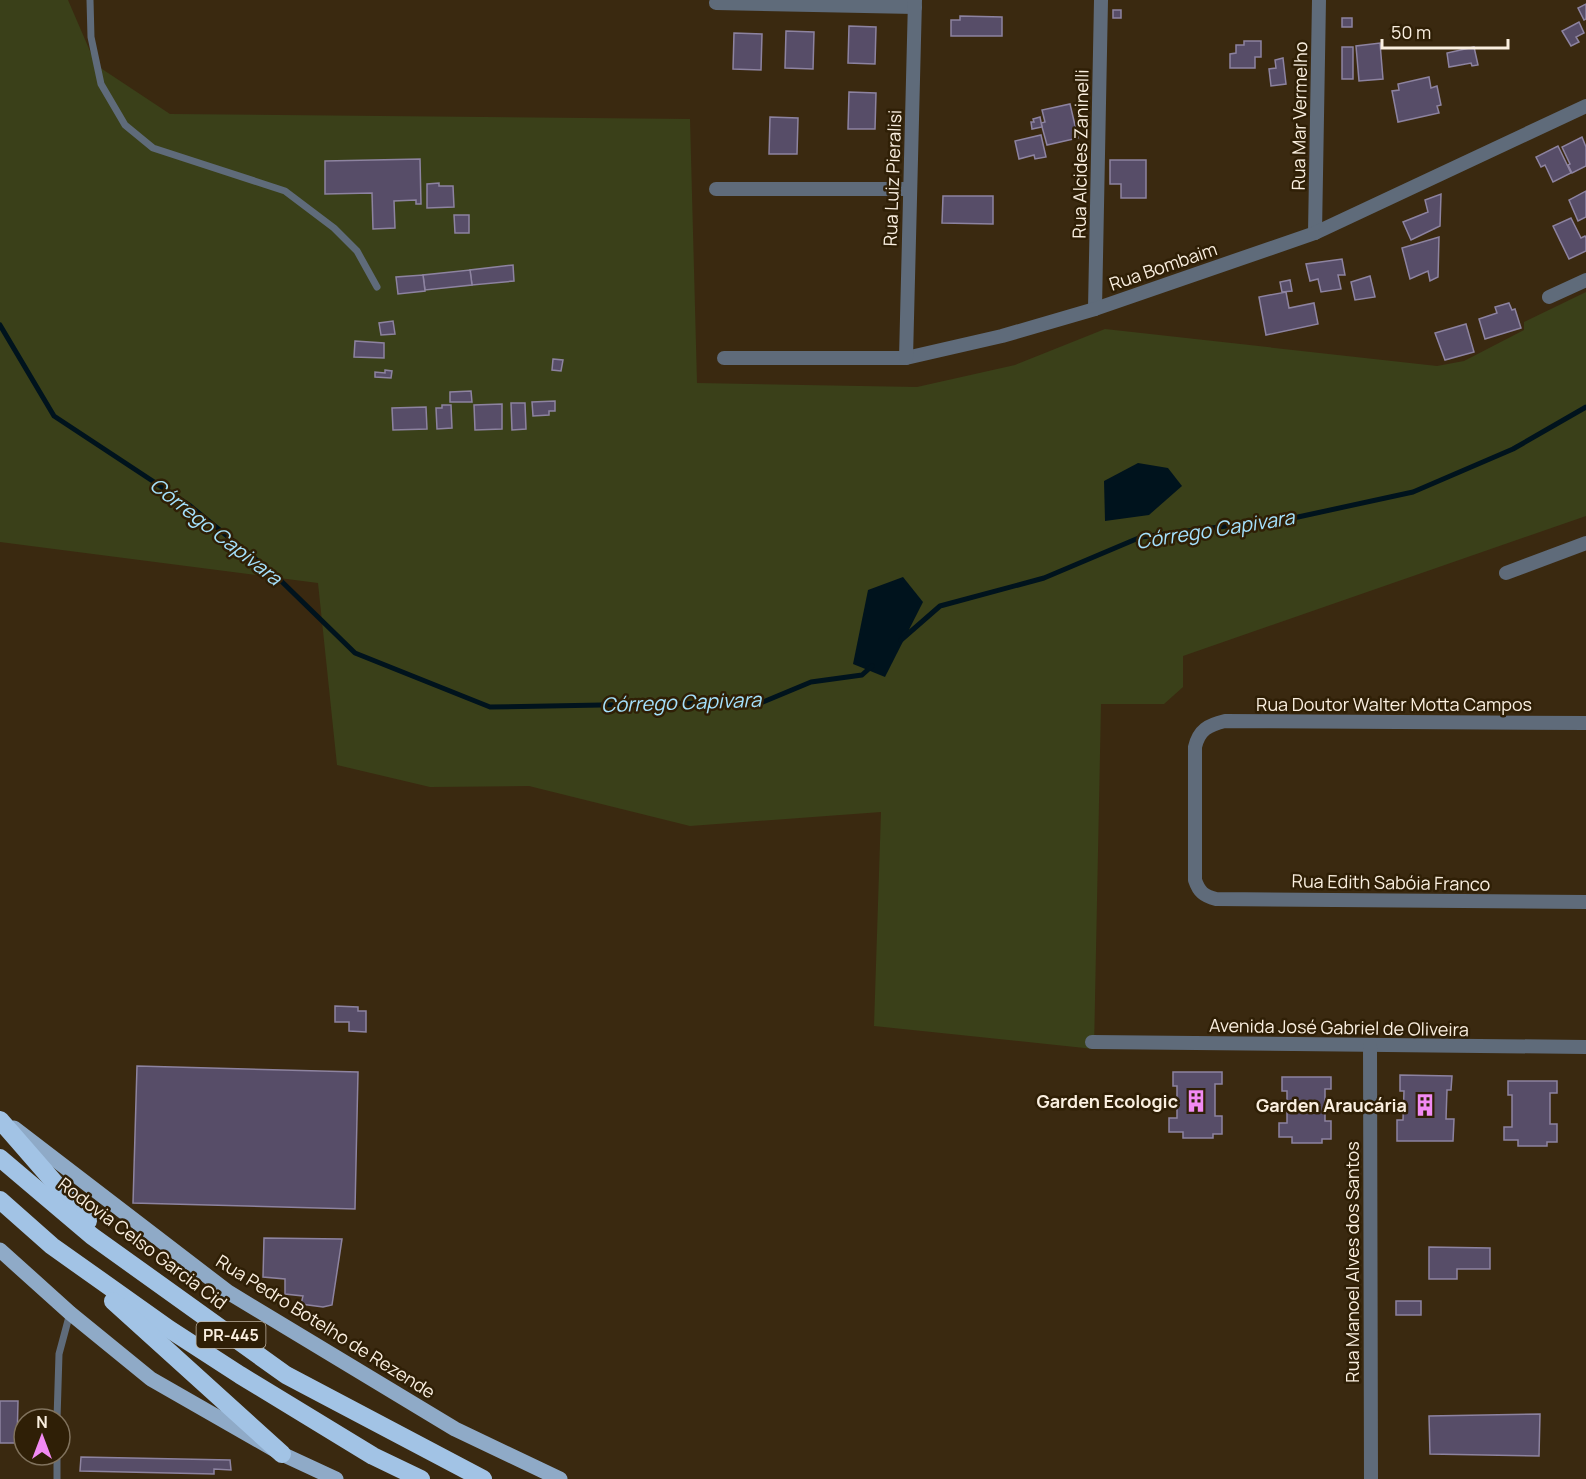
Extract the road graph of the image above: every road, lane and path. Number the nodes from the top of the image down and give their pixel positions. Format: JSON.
{"nodes":[{"id":1,"x":90,"y":0,"type":"edge"},
{"id":2,"x":1101,"y":0,"type":"edge"},
{"id":3,"x":1319,"y":0,"type":"edge"},
{"id":4,"x":716,"y":3,"type":"dead end"},
{"id":5,"x":915,"y":3,"type":"edge"},
{"id":6,"x":1586,"y":106,"type":"edge"},
{"id":7,"x":716,"y":189,"type":"dead end"},
{"id":8,"x":910,"y":189,"type":"junction"},
{"id":9,"x":1315,"y":233,"type":"junction"},
{"id":10,"x":1586,"y":280,"type":"edge"},
{"id":11,"x":377,"y":287,"type":"dead end"},
{"id":12,"x":1549,"y":297,"type":"dead end"},
{"id":13,"x":1095,"y":309,"type":"junction"},
{"id":14,"x":724,"y":358,"type":"dead end"},
{"id":15,"x":906,"y":358,"type":"junction"},
{"id":16,"x":1586,"y":543,"type":"edge"},
{"id":17,"x":1506,"y":573,"type":"dead end"},
{"id":18,"x":1586,"y":723,"type":"edge"},
{"id":19,"x":1198,"y":890,"type":"joint"},
{"id":20,"x":1586,"y":902,"type":"edge"},
{"id":21,"x":1092,"y":1042,"type":"dead end"},
{"id":22,"x":1370,"y":1046,"type":"junction"},
{"id":23,"x":1586,"y":1047,"type":"edge"},
{"id":24,"x":0,"y":1118,"type":"edge"},
{"id":25,"x":0,"y":1158,"type":"edge"},
{"id":26,"x":0,"y":1200,"type":"edge"},
{"id":27,"x":52,"y":1246,"type":"junction"},
{"id":28,"x":0,"y":1250,"type":"edge"},
{"id":29,"x":115,"y":1251,"type":"junction"},
{"id":30,"x":70,"y":1313,"type":"junction"},
{"id":31,"x":57,"y":1407,"type":"edge"},
{"id":32,"x":282,"y":1454,"type":"junction"},
{"id":33,"x":336,"y":1479,"type":"edge"},
{"id":34,"x":421,"y":1479,"type":"edge"},
{"id":35,"x":483,"y":1479,"type":"edge"},
{"id":36,"x":560,"y":1479,"type":"edge"},
{"id":37,"x":1371,"y":1479,"type":"edge"}],
"edges":[{"from":1,"to":11,"type":"lane"},
{"from":2,"to":13,"type":"street","name":"Rua Alcides Zaninelli"},
{"from":3,"to":9,"type":"street","name":"Rua Mar Vermelho"},
{"from":4,"to":5,"type":"street"},
{"from":5,"to":8,"type":"street","name":"Rua Luiz Pieralisi"},
{"from":6,"to":9,"type":"street","name":"Rua Bombaim"},
{"from":7,"to":8,"type":"street"},
{"from":8,"to":15,"type":"street","name":"Rua Luiz Pieralisi"},
{"from":9,"to":13,"type":"street","name":"Rua Bombaim"},
{"from":10,"to":12,"type":"street"},
{"from":13,"to":15,"type":"street","name":"Rua Bombaim"},
{"from":14,"to":15,"type":"street","name":"Rua Bombaim"},
{"from":16,"to":17,"type":"street"},
{"from":18,"to":19,"type":"street","name":"Rua Doutor Walter Motta Campos"},
{"from":19,"to":20,"type":"street","name":"Rua Edith Sabóia Franco"},
{"from":21,"to":22,"type":"street","name":"Avenida José Gabriel de Oliveira"},
{"from":22,"to":23,"type":"street","name":"Avenida José Gabriel de Oliveira"},
{"from":22,"to":37,"type":"street","name":"Rua Manoel Alves dos Santos"},
{"from":24,"to":29,"type":"highway"},
{"from":24,"to":36,"type":"main road","name":"Rua Pedro Botelho de Rezende"},
{"from":25,"to":29,"type":"highway","name":"Rodovia Celso Garcia Cid","number":"PR-445"},
{"from":26,"to":27,"type":"highway","number":"PR-445"},
{"from":27,"to":32,"type":"highway"},
{"from":27,"to":34,"type":"highway","number":"PR-445"},
{"from":28,"to":30,"type":"main road"},
{"from":29,"to":35,"type":"highway","name":"Rodovia Celso Garcia Cid","number":"PR-445"},
{"from":30,"to":31,"type":"lane"},
{"from":30,"to":32,"type":"main road"},
{"from":32,"to":33,"type":"main road"}]}
